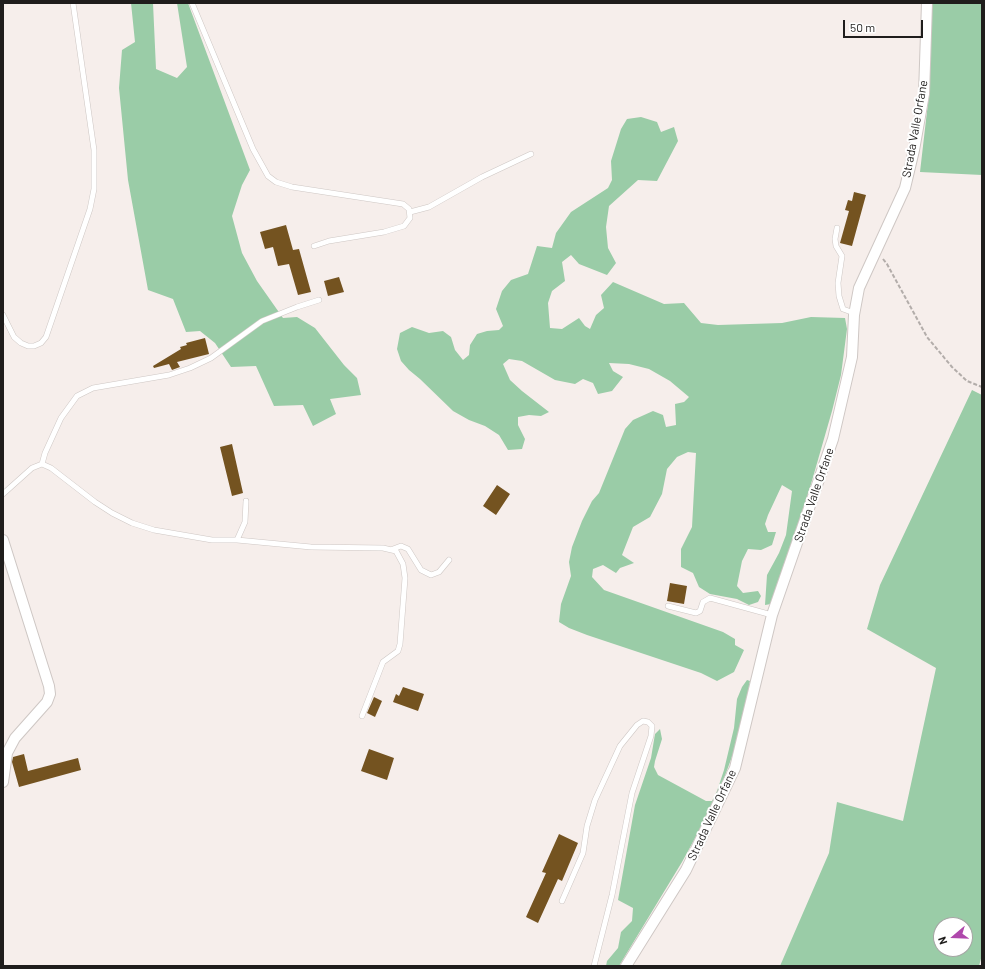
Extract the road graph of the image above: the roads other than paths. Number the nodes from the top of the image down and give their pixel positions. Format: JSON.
{"nodes":[{"id":1,"x":73,"y":3,"type":"edge"},
{"id":2,"x":192,"y":3,"type":"edge"},
{"id":3,"x":927,"y":3,"type":"edge"},
{"id":4,"x":531,"y":154,"type":"dead end"},
{"id":5,"x":410,"y":212,"type":"junction"},
{"id":6,"x":838,"y":228,"type":"dead end"},
{"id":7,"x":314,"y":246,"type":"dead end"},
{"id":8,"x":319,"y":300,"type":"dead end"},
{"id":9,"x":854,"y":313,"type":"junction"},
{"id":10,"x":3,"y":315,"type":"edge"},
{"id":11,"x":42,"y":464,"type":"junction"},
{"id":12,"x":3,"y":494,"type":"edge"},
{"id":13,"x":246,"y":501,"type":"dead end"},
{"id":14,"x":3,"y":540,"type":"edge"},
{"id":15,"x":237,"y":540,"type":"junction"},
{"id":16,"x":394,"y":549,"type":"junction"},
{"id":17,"x":450,"y":560,"type":"dead end"},
{"id":18,"x":668,"y":606,"type":"dead end"},
{"id":19,"x":772,"y":615,"type":"junction"},
{"id":20,"x":362,"y":716,"type":"dead end"},
{"id":21,"x":3,"y":782,"type":"edge"},
{"id":22,"x":562,"y":901,"type":"dead end"},
{"id":23,"x":594,"y":966,"type":"edge"},
{"id":24,"x":626,"y":966,"type":"edge"}],
"edges":[{"from":1,"to":10,"type":"lane"},
{"from":2,"to":5,"type":"lane"},
{"from":3,"to":9,"type":"street","name":"Strada Valle Orfane"},
{"from":4,"to":5,"type":"lane"},
{"from":5,"to":7,"type":"lane"},
{"from":6,"to":9,"type":"lane"},
{"from":8,"to":11,"type":"lane"},
{"from":9,"to":19,"type":"street","name":"Strada Valle Orfane"},
{"from":11,"to":12,"type":"lane"},
{"from":11,"to":15,"type":"lane"},
{"from":13,"to":15,"type":"lane"},
{"from":14,"to":21,"type":"street"},
{"from":15,"to":16,"type":"lane"},
{"from":16,"to":17,"type":"lane"},
{"from":16,"to":20,"type":"lane"},
{"from":18,"to":19,"type":"lane"},
{"from":19,"to":24,"type":"street","name":"Strada Valle Orfane"},
{"from":22,"to":23,"type":"lane"}]}
